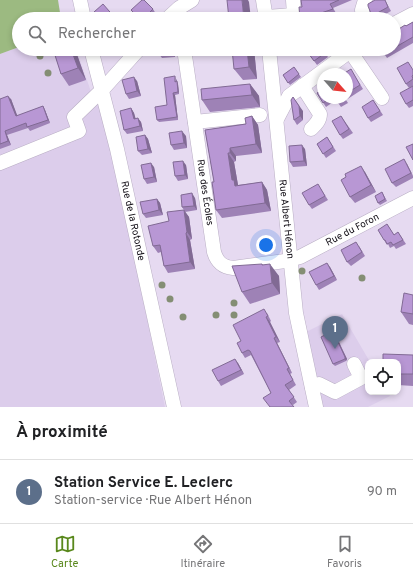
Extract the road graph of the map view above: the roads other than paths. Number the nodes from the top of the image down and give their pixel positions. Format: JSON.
{"nodes":[{"id":1,"x":73,"y":0,"type":"edge"},
{"id":2,"x":80,"y":0,"type":"edge"},
{"id":3,"x":192,"y":0,"type":"edge"},
{"id":4,"x":263,"y":0,"type":"edge"},
{"id":5,"x":293,"y":0,"type":"edge"},
{"id":6,"x":365,"y":0,"type":"edge"},
{"id":7,"x":76,"y":12,"type":"edge"},
{"id":8,"x":83,"y":12,"type":"edge"},
{"id":9,"x":179,"y":12,"type":"edge"},
{"id":10,"x":265,"y":12,"type":"edge"},
{"id":11,"x":294,"y":12,"type":"edge"},
{"id":12,"x":362,"y":12,"type":"edge"},
{"id":13,"x":413,"y":14,"type":"edge"},
{"id":14,"x":401,"y":20,"type":"edge"},
{"id":15,"x":93,"y":56,"type":"edge"},
{"id":16,"x":133,"y":56,"type":"edge"},
{"id":17,"x":185,"y":56,"type":"edge"},
{"id":18,"x":270,"y":56,"type":"edge"},
{"id":19,"x":344,"y":56,"type":"edge"},
{"id":20,"x":356,"y":56,"type":"edge"},
{"id":21,"x":302,"y":86,"type":"junction"},
{"id":22,"x":102,"y":90,"type":"junction"},
{"id":23,"x":274,"y":91,"type":"junction"},
{"id":24,"x":289,"y":96,"type":"junction"},
{"id":25,"x":382,"y":98,"type":"dead end"},
{"id":26,"x":260,"y":115,"type":"dead end"},
{"id":27,"x":276,"y":119,"type":"junction"},
{"id":28,"x":194,"y":122,"type":"junction"},
{"id":29,"x":310,"y":129,"type":"dead end"},
{"id":30,"x":0,"y":163,"type":"edge"},
{"id":31,"x":413,"y":198,"type":"edge"},
{"id":32,"x":290,"y":260,"type":"junction"},
{"id":33,"x":354,"y":364,"type":"dead end"},
{"id":34,"x":316,"y":386,"type":"junction"},
{"id":35,"x":174,"y":407,"type":"edge"},
{"id":36,"x":316,"y":407,"type":"edge"},
{"id":37,"x":320,"y":407,"type":"edge"}],
"edges":[{"from":1,"to":7,"type":"street"},
{"from":2,"to":8,"type":"street"},
{"from":3,"to":9,"type":"street"},
{"from":4,"to":10,"type":"street"},
{"from":5,"to":11,"type":"street"},
{"from":6,"to":12,"type":"street"},
{"from":13,"to":14,"type":"street"},
{"from":15,"to":22,"type":"street","name":"Rue de la Rotonde"},
{"from":16,"to":22,"type":"street"},
{"from":17,"to":28,"type":"street","name":"Rue des Écoles"},
{"from":18,"to":23,"type":"street","name":"Rue Albert Hénon"},
{"from":19,"to":21,"type":"street"},
{"from":20,"to":25,"type":"street"},
{"from":21,"to":24,"type":"street"},
{"from":21,"to":29,"type":"street"},
{"from":22,"to":30,"type":"street"},
{"from":22,"to":35,"type":"street","name":"Rue de la Rotonde"},
{"from":23,"to":24,"type":"street"},
{"from":23,"to":27,"type":"street","name":"Rue Albert Hénon"},
{"from":24,"to":27,"type":"street"},
{"from":26,"to":28,"type":"street"},
{"from":27,"to":32,"type":"street","name":"Rue Albert Hénon"},
{"from":28,"to":32,"type":"street","name":"Rue des Écoles"},
{"from":31,"to":32,"type":"street","name":"Rue du Foron"},
{"from":32,"to":34,"type":"street","name":"Rue Albert Hénon"},
{"from":33,"to":34,"type":"street"},
{"from":34,"to":36,"type":"street","name":"Rue Albert Hénon"},
{"from":34,"to":37,"type":"street","name":"Rue Albert Hénon"}]}
